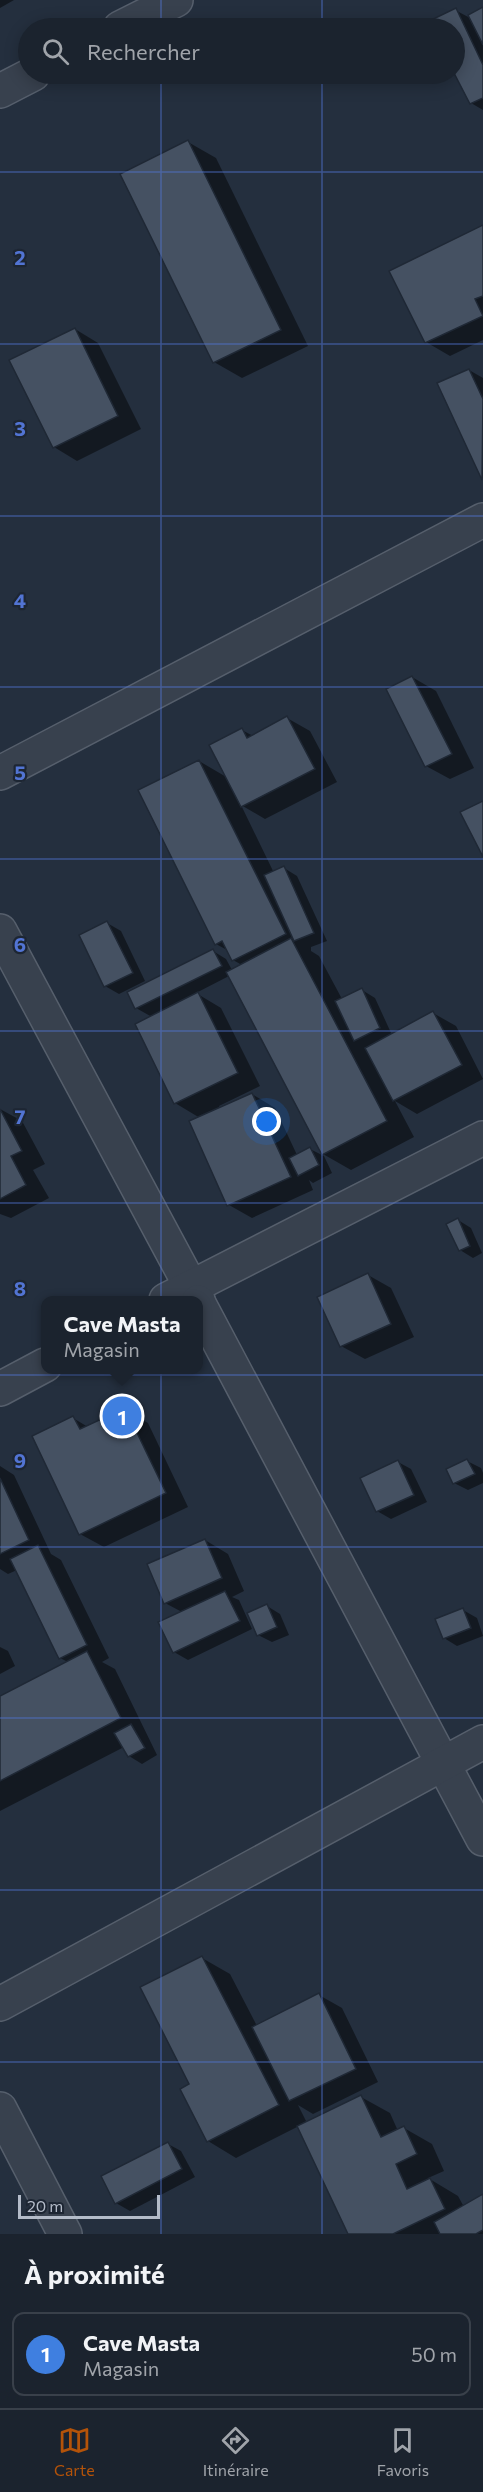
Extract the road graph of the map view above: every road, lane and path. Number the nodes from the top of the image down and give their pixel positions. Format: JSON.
{"nodes":[{"id":1,"x":176,"y":0,"type":"edge"},
{"id":2,"x":122,"y":17,"type":"edge"},
{"id":3,"x":18,"y":82,"type":"edge"},
{"id":4,"x":0,"y":91,"type":"edge"},
{"id":5,"x":483,"y":520,"type":"edge"},
{"id":6,"x":0,"y":773,"type":"edge"},
{"id":7,"x":0,"y":931,"type":"edge"},
{"id":8,"x":483,"y":1138,"type":"edge"},
{"id":9,"x":187,"y":1296,"type":"edge"},
{"id":10,"x":192,"y":1296,"type":"edge"},
{"id":11,"x":203,"y":1325,"type":"edge"},
{"id":12,"x":41,"y":1367,"type":"edge"},
{"id":13,"x":0,"y":1389,"type":"edge"},
{"id":14,"x":483,"y":1742,"type":"edge"},
{"id":15,"x":444,"y":1763,"type":"junction"},
{"id":16,"x":483,"y":1839,"type":"edge"},
{"id":17,"x":0,"y":2004,"type":"edge"},
{"id":18,"x":0,"y":2109,"type":"edge"},
{"id":19,"x":64,"y":2234,"type":"edge"}],
"edges":[{"from":1,"to":2,"type":"street"},
{"from":3,"to":4,"type":"street"},
{"from":5,"to":6,"type":"street"},
{"from":7,"to":9,"type":"street"},
{"from":8,"to":10,"type":"street"},
{"from":11,"to":15,"type":"street"},
{"from":12,"to":13,"type":"street"},
{"from":14,"to":15,"type":"street"},
{"from":15,"to":16,"type":"street"},
{"from":15,"to":17,"type":"street"},
{"from":18,"to":19,"type":"street"}]}
